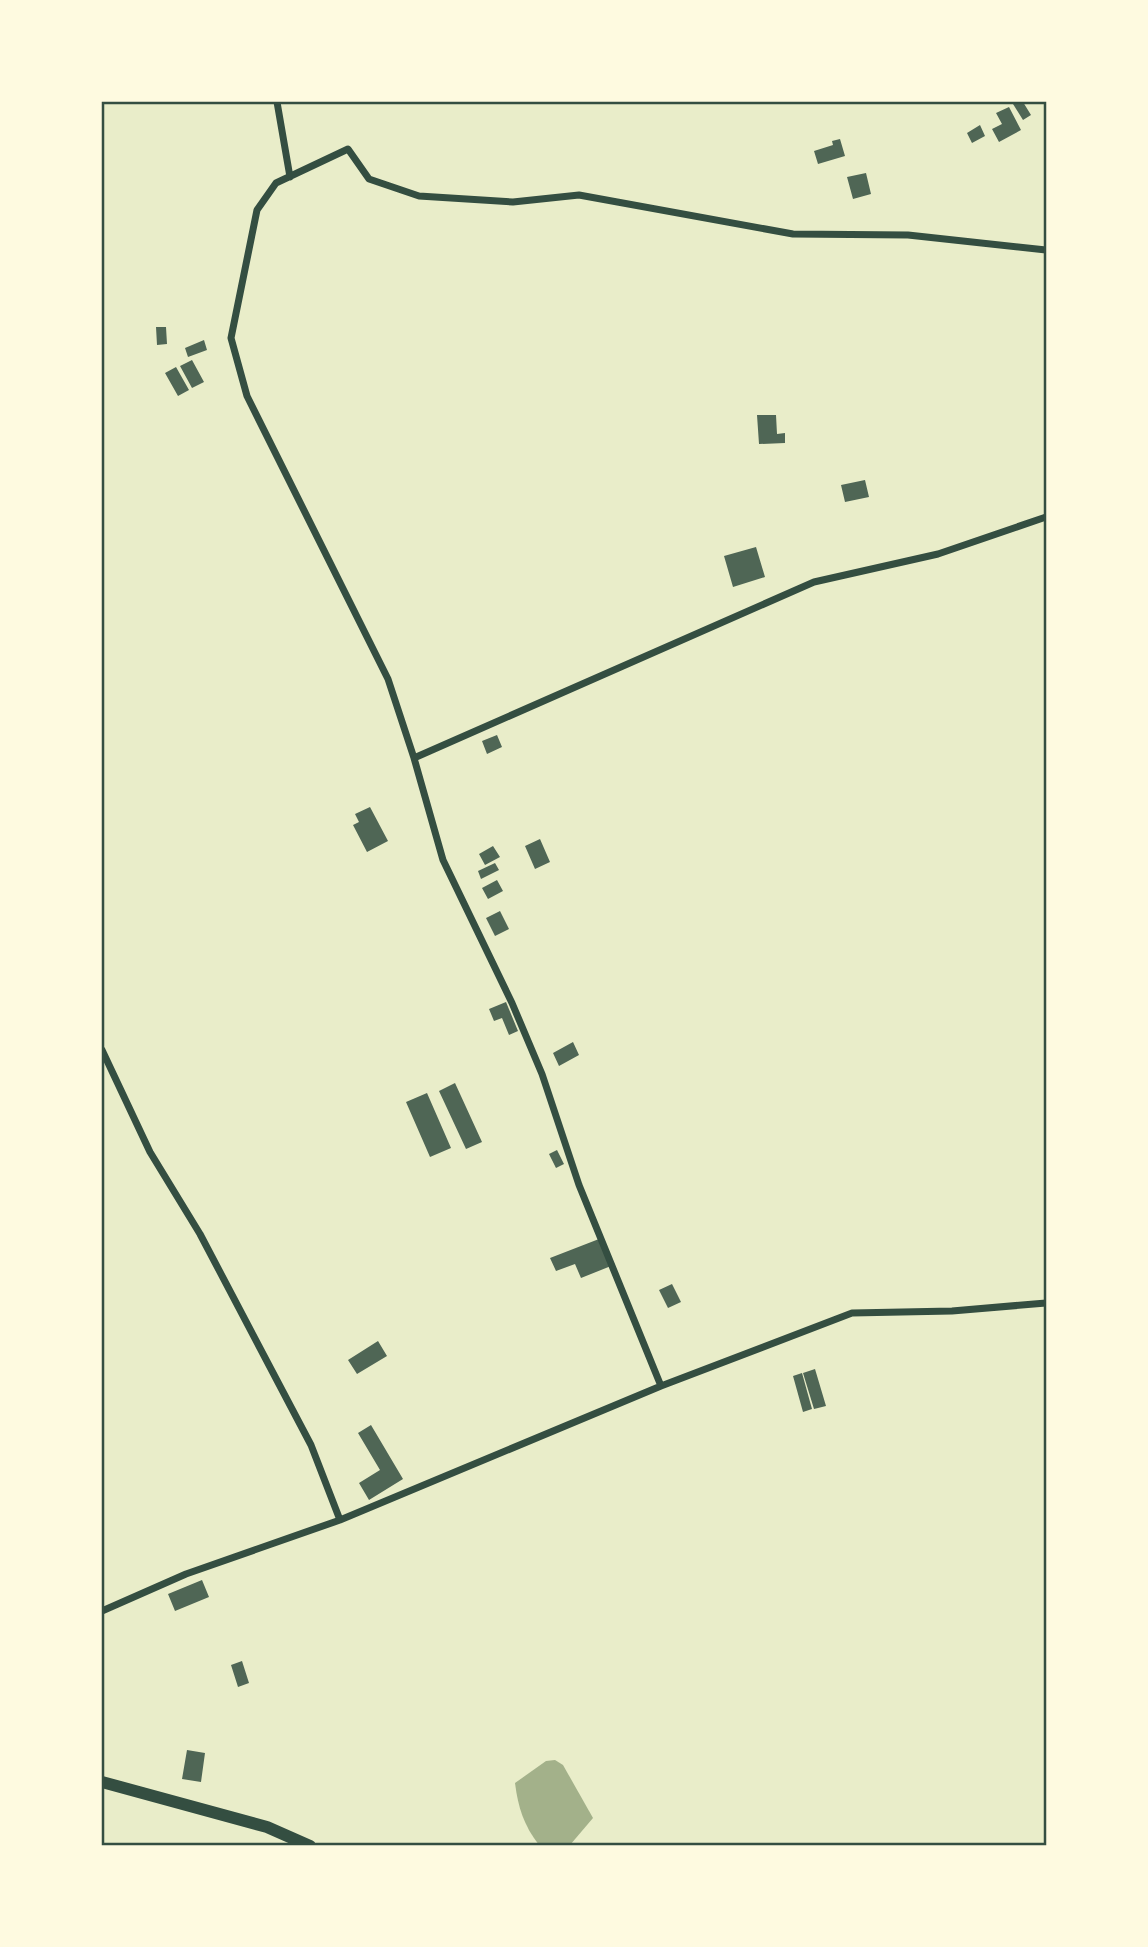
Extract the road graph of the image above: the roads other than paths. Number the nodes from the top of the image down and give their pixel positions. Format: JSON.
{"nodes":[{"id":1,"x":277,"y":102,"type":"edge"},
{"id":2,"x":290,"y":177,"type":"junction"},
{"id":3,"x":1046,"y":250,"type":"edge"},
{"id":4,"x":1046,"y":517,"type":"edge"},
{"id":5,"x":414,"y":758,"type":"junction"},
{"id":6,"x":102,"y":1051,"type":"edge"},
{"id":7,"x":1046,"y":1303,"type":"edge"},
{"id":8,"x":661,"y":1385,"type":"junction"},
{"id":9,"x":340,"y":1520,"type":"junction"},
{"id":10,"x":102,"y":1611,"type":"edge"},
{"id":11,"x":102,"y":1782,"type":"edge"},
{"id":12,"x":310,"y":1846,"type":"edge"}],
"edges":[{"from":1,"to":2,"type":"street"},
{"from":2,"to":3,"type":"street"},
{"from":2,"to":5,"type":"street"},
{"from":4,"to":5,"type":"street"},
{"from":5,"to":8,"type":"street"},
{"from":6,"to":9,"type":"street"},
{"from":7,"to":8,"type":"street"},
{"from":8,"to":9,"type":"street"},
{"from":9,"to":10,"type":"street"},
{"from":11,"to":12,"type":"main road"}]}
